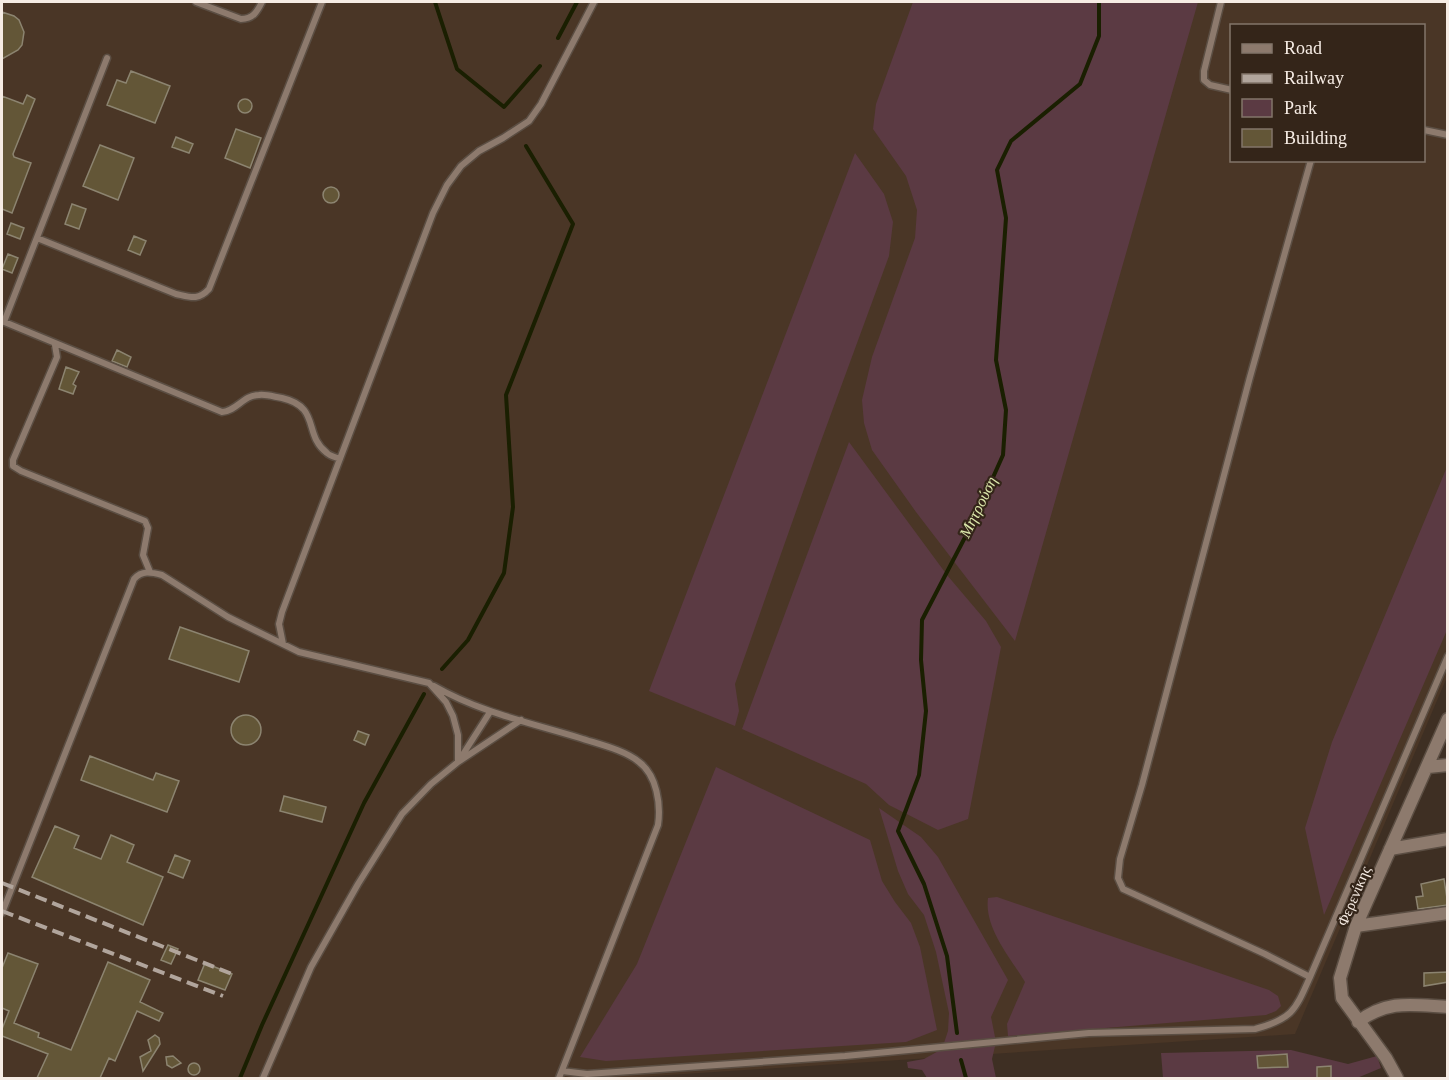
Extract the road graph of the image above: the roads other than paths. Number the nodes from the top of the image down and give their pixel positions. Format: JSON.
{"nodes":[{"id":1,"x":196,"y":2,"type":"edge"},
{"id":2,"x":262,"y":2,"type":"edge"},
{"id":3,"x":322,"y":2,"type":"edge"},
{"id":4,"x":594,"y":2,"type":"edge"},
{"id":5,"x":1221,"y":2,"type":"edge"},
{"id":6,"x":106,"y":58,"type":"dead end"},
{"id":7,"x":1230,"y":90,"type":"edge"},
{"id":8,"x":1425,"y":130,"type":"edge"},
{"id":9,"x":1448,"y":135,"type":"edge"},
{"id":10,"x":1310,"y":162,"type":"edge"},
{"id":11,"x":37,"y":238,"type":"junction"},
{"id":12,"x":3,"y":322,"type":"edge"},
{"id":13,"x":56,"y":345,"type":"junction"},
{"id":14,"x":339,"y":459,"type":"junction"},
{"id":15,"x":150,"y":572,"type":"junction"},
{"id":16,"x":283,"y":644,"type":"junction"},
{"id":17,"x":1448,"y":656,"type":"edge"},
{"id":18,"x":429,"y":683,"type":"junction"},
{"id":19,"x":490,"y":712,"type":"junction"},
{"id":20,"x":1448,"y":719,"type":"edge"},
{"id":21,"x":521,"y":720,"type":"junction"},
{"id":22,"x":458,"y":762,"type":"junction"},
{"id":23,"x":1448,"y":765,"type":"edge"},
{"id":24,"x":1428,"y":767,"type":"junction"},
{"id":25,"x":1448,"y":839,"type":"edge"},
{"id":26,"x":1390,"y":849,"type":"junction"},
{"id":27,"x":2,"y":913,"type":"edge"},
{"id":28,"x":1448,"y":913,"type":"edge"},
{"id":29,"x":1356,"y":926,"type":"junction"},
{"id":30,"x":1310,"y":977,"type":"junction"},
{"id":31,"x":1448,"y":1007,"type":"edge"},
{"id":32,"x":1358,"y":1022,"type":"junction"},
{"id":33,"x":562,"y":1071,"type":"junction"},
{"id":34,"x":263,"y":1078,"type":"edge"},
{"id":35,"x":559,"y":1078,"type":"edge"},
{"id":36,"x":1397,"y":1078,"type":"edge"}],
"edges":[{"from":1,"to":2,"type":"lane"},
{"from":3,"to":11,"type":"lane"},
{"from":4,"to":14,"type":"lane"},
{"from":5,"to":7,"type":"lane"},
{"from":6,"to":11,"type":"lane"},
{"from":8,"to":9,"type":"lane"},
{"from":10,"to":30,"type":"lane"},
{"from":11,"to":12,"type":"lane"},
{"from":12,"to":13,"type":"lane"},
{"from":13,"to":14,"type":"lane"},
{"from":13,"to":15,"type":"lane"},
{"from":14,"to":16,"type":"lane"},
{"from":15,"to":16,"type":"lane"},
{"from":15,"to":27,"type":"lane"},
{"from":16,"to":18,"type":"lane"},
{"from":17,"to":30,"type":"lane"},
{"from":18,"to":19,"type":"lane"},
{"from":18,"to":22,"type":"lane"},
{"from":19,"to":21,"type":"lane"},
{"from":19,"to":22,"type":"lane"},
{"from":20,"to":24,"type":"street","name":"Φερενίκης"},
{"from":21,"to":22,"type":"lane"},
{"from":21,"to":33,"type":"lane"},
{"from":22,"to":34,"type":"lane"},
{"from":23,"to":24,"type":"street"},
{"from":24,"to":26,"type":"street","name":"Φερενίκης"},
{"from":25,"to":26,"type":"street"},
{"from":26,"to":29,"type":"street","name":"Φερενίκης"},
{"from":28,"to":29,"type":"street"},
{"from":29,"to":32,"type":"street","name":"Φερενίκης"},
{"from":30,"to":33,"type":"lane"},
{"from":31,"to":32,"type":"street"},
{"from":32,"to":36,"type":"street","name":"Φερενίκης"},
{"from":33,"to":35,"type":"lane"}]}
